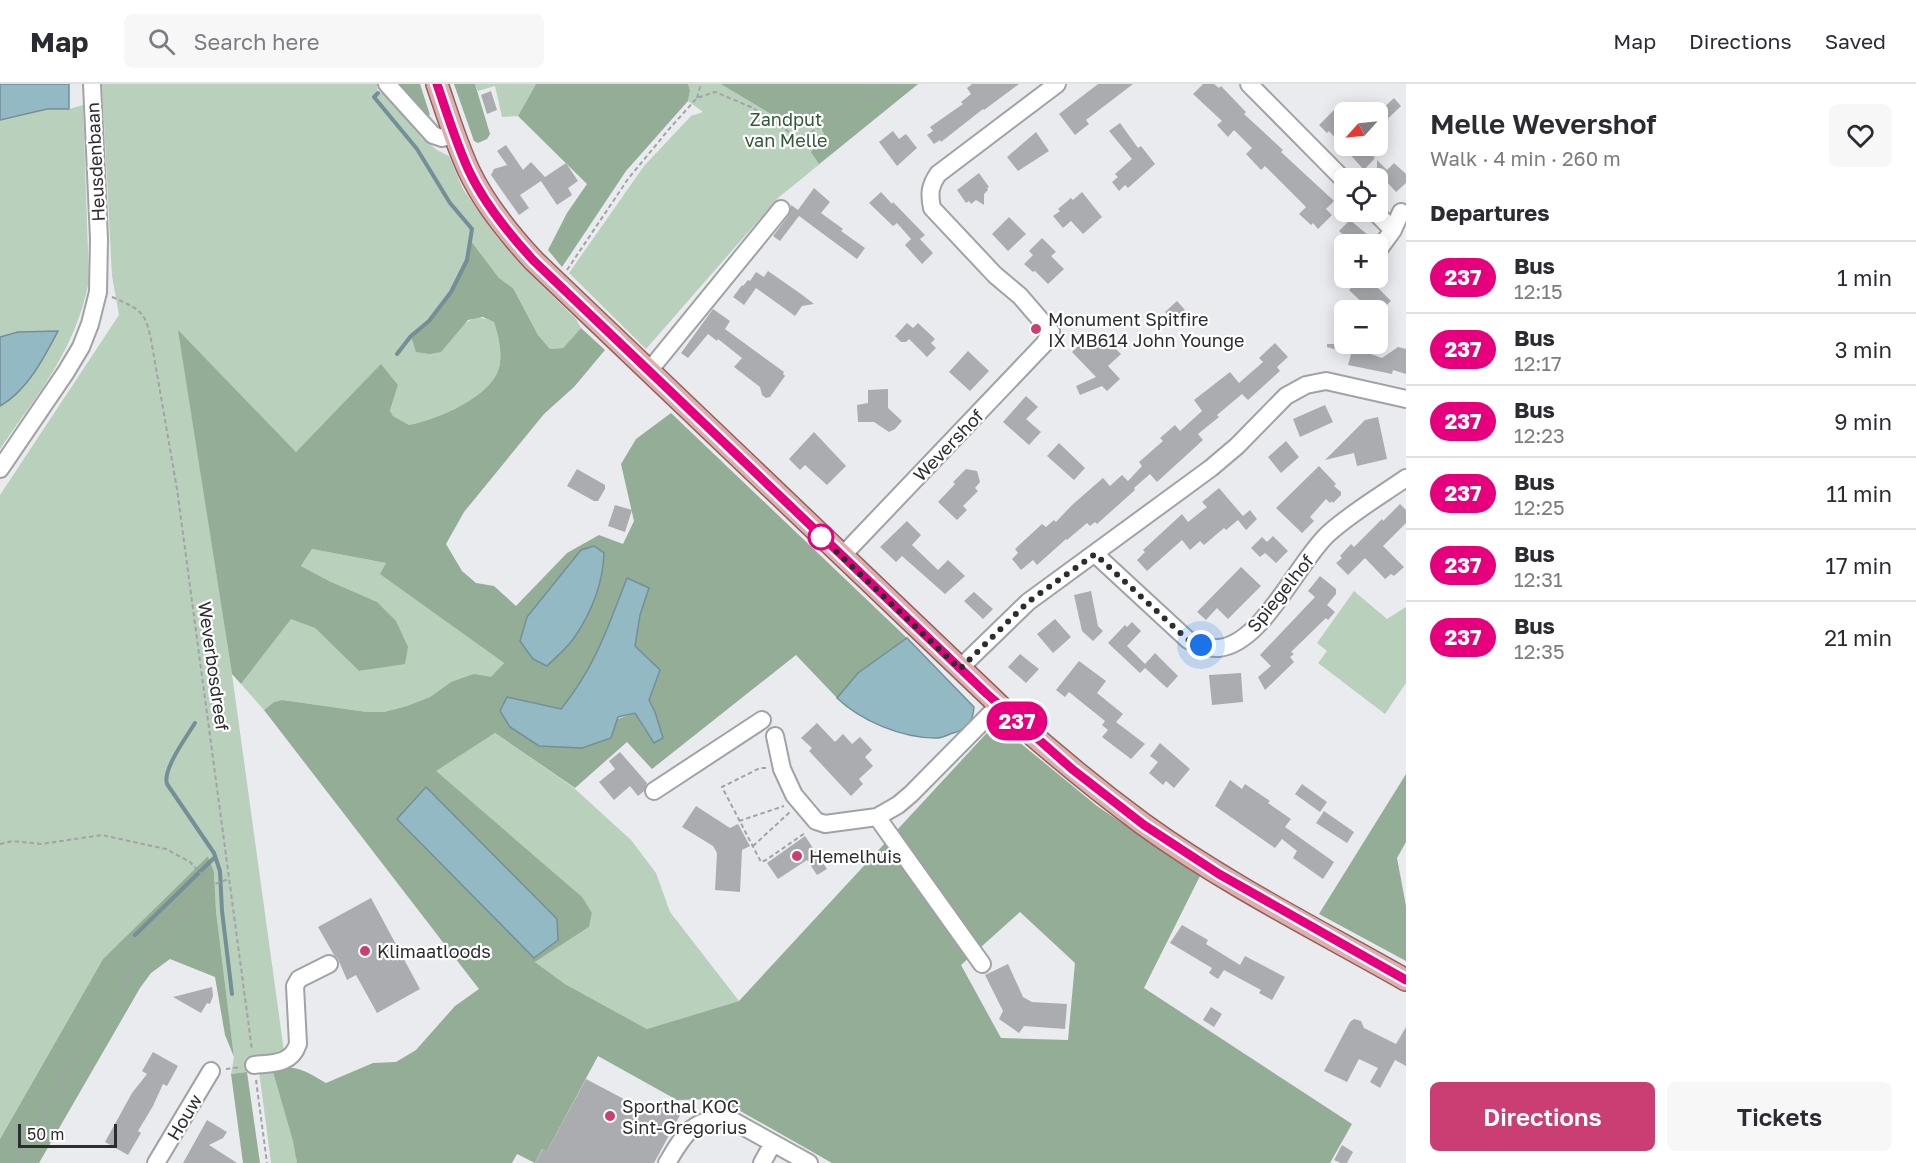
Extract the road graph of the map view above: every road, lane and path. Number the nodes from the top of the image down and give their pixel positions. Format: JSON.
{"nodes":[{"id":1,"x":92,"y":84,"type":"edge"},
{"id":2,"x":387,"y":84,"type":"edge"},
{"id":3,"x":437,"y":84,"type":"edge"},
{"id":4,"x":701,"y":84,"type":"edge"},
{"id":5,"x":890,"y":84,"type":"edge"},
{"id":6,"x":1057,"y":84,"type":"edge"},
{"id":7,"x":1249,"y":84,"type":"edge"},
{"id":8,"x":697,"y":98,"type":"junction"},
{"id":9,"x":454,"y":135,"type":"junction"},
{"id":10,"x":1334,"y":170,"type":"edge"},
{"id":11,"x":782,"y":209,"type":"dead end"},
{"id":12,"x":1401,"y":213,"type":"dead end"},
{"id":13,"x":1385,"y":222,"type":"edge"},
{"id":14,"x":1393,"y":230,"type":"junction"},
{"id":15,"x":1388,"y":237,"type":"edge"},
{"id":16,"x":557,"y":284,"type":"junction"},
{"id":17,"x":107,"y":294,"type":"dead end"},
{"id":18,"x":648,"y":372,"type":"junction"},
{"id":19,"x":1404,"y":401,"type":"edge"},
{"id":20,"x":0,"y":469,"type":"edge"},
{"id":21,"x":1406,"y":478,"type":"edge"},
{"id":22,"x":1095,"y":554,"type":"junction"},
{"id":23,"x":842,"y":556,"type":"junction"},
{"id":24,"x":960,"y":669,"type":"junction"},
{"id":25,"x":999,"y":705,"type":"junction"},
{"id":26,"x":762,"y":720,"type":"dead end"},
{"id":27,"x":775,"y":736,"type":"dead end"},
{"id":28,"x":782,"y":769,"type":"junction"},
{"id":29,"x":654,"y":791,"type":"dead end"},
{"id":30,"x":800,"y":802,"type":"junction"},
{"id":31,"x":877,"y":817,"type":"junction"},
{"id":32,"x":739,"y":820,"type":"junction"},
{"id":33,"x":820,"y":822,"type":"junction"},
{"id":34,"x":0,"y":844,"type":"edge"},
{"id":35,"x":753,"y":846,"type":"junction"},
{"id":36,"x":229,"y":879,"type":"junction"},
{"id":37,"x":212,"y":885,"type":"junction"},
{"id":38,"x":328,"y":964,"type":"dead end"},
{"id":39,"x":982,"y":964,"type":"dead end"},
{"id":40,"x":1406,"y":981,"type":"edge"},
{"id":41,"x":254,"y":1065,"type":"junction"},
{"id":42,"x":211,"y":1071,"type":"joint"},
{"id":43,"x":773,"y":1143,"type":"junction"},
{"id":44,"x":17,"y":1163,"type":"edge"},
{"id":45,"x":156,"y":1163,"type":"edge"},
{"id":46,"x":267,"y":1163,"type":"edge"},
{"id":47,"x":667,"y":1163,"type":"edge"},
{"id":48,"x":762,"y":1163,"type":"edge"},
{"id":49,"x":809,"y":1163,"type":"edge"}],
"edges":[{"from":1,"to":20,"type":"street","name":"Heusdenbaan"},
{"from":2,"to":9,"type":"street"},
{"from":3,"to":9,"type":"main road"},
{"from":4,"to":8,"type":"path"},
{"from":5,"to":8,"type":"path"},
{"from":6,"to":23,"type":"street","name":"Wevershof"},
{"from":7,"to":10,"type":"street"},
{"from":8,"to":16,"type":"path"},
{"from":9,"to":16,"type":"main road"},
{"from":11,"to":18,"type":"street"},
{"from":12,"to":14,"type":"street"},
{"from":13,"to":14,"type":"street"},
{"from":14,"to":15,"type":"street"},
{"from":16,"to":18,"type":"main road"},
{"from":17,"to":36,"type":"path","name":"Weverbosdreef"},
{"from":18,"to":23,"type":"main road"},
{"from":19,"to":22,"type":"street"},
{"from":21,"to":22,"type":"street","name":"Spiegelhof"},
{"from":22,"to":24,"type":"street"},
{"from":23,"to":24,"type":"main road"},
{"from":24,"to":25,"type":"main road"},
{"from":25,"to":31,"type":"street"},
{"from":25,"to":40,"type":"main road"},
{"from":26,"to":29,"type":"street"},
{"from":27,"to":28,"type":"street"},
{"from":28,"to":30,"type":"street"},
{"from":28,"to":32,"type":"path"},
{"from":30,"to":32,"type":"path"},
{"from":30,"to":33,"type":"street"},
{"from":30,"to":35,"type":"path"},
{"from":31,"to":33,"type":"street"},
{"from":31,"to":39,"type":"street"},
{"from":32,"to":35,"type":"path"},
{"from":33,"to":35,"type":"path"},
{"from":34,"to":37,"type":"path"},
{"from":36,"to":37,"type":"path"},
{"from":36,"to":41,"type":"path","name":"Weverbosdreef"},
{"from":37,"to":44,"type":"path"},
{"from":38,"to":41,"type":"street"},
{"from":41,"to":42,"type":"path"},
{"from":41,"to":46,"type":"path","name":"Weverbosdreef"},
{"from":42,"to":45,"type":"street","name":"Houw"},
{"from":43,"to":47,"type":"street"},
{"from":43,"to":48,"type":"street"},
{"from":43,"to":49,"type":"street"}]}
